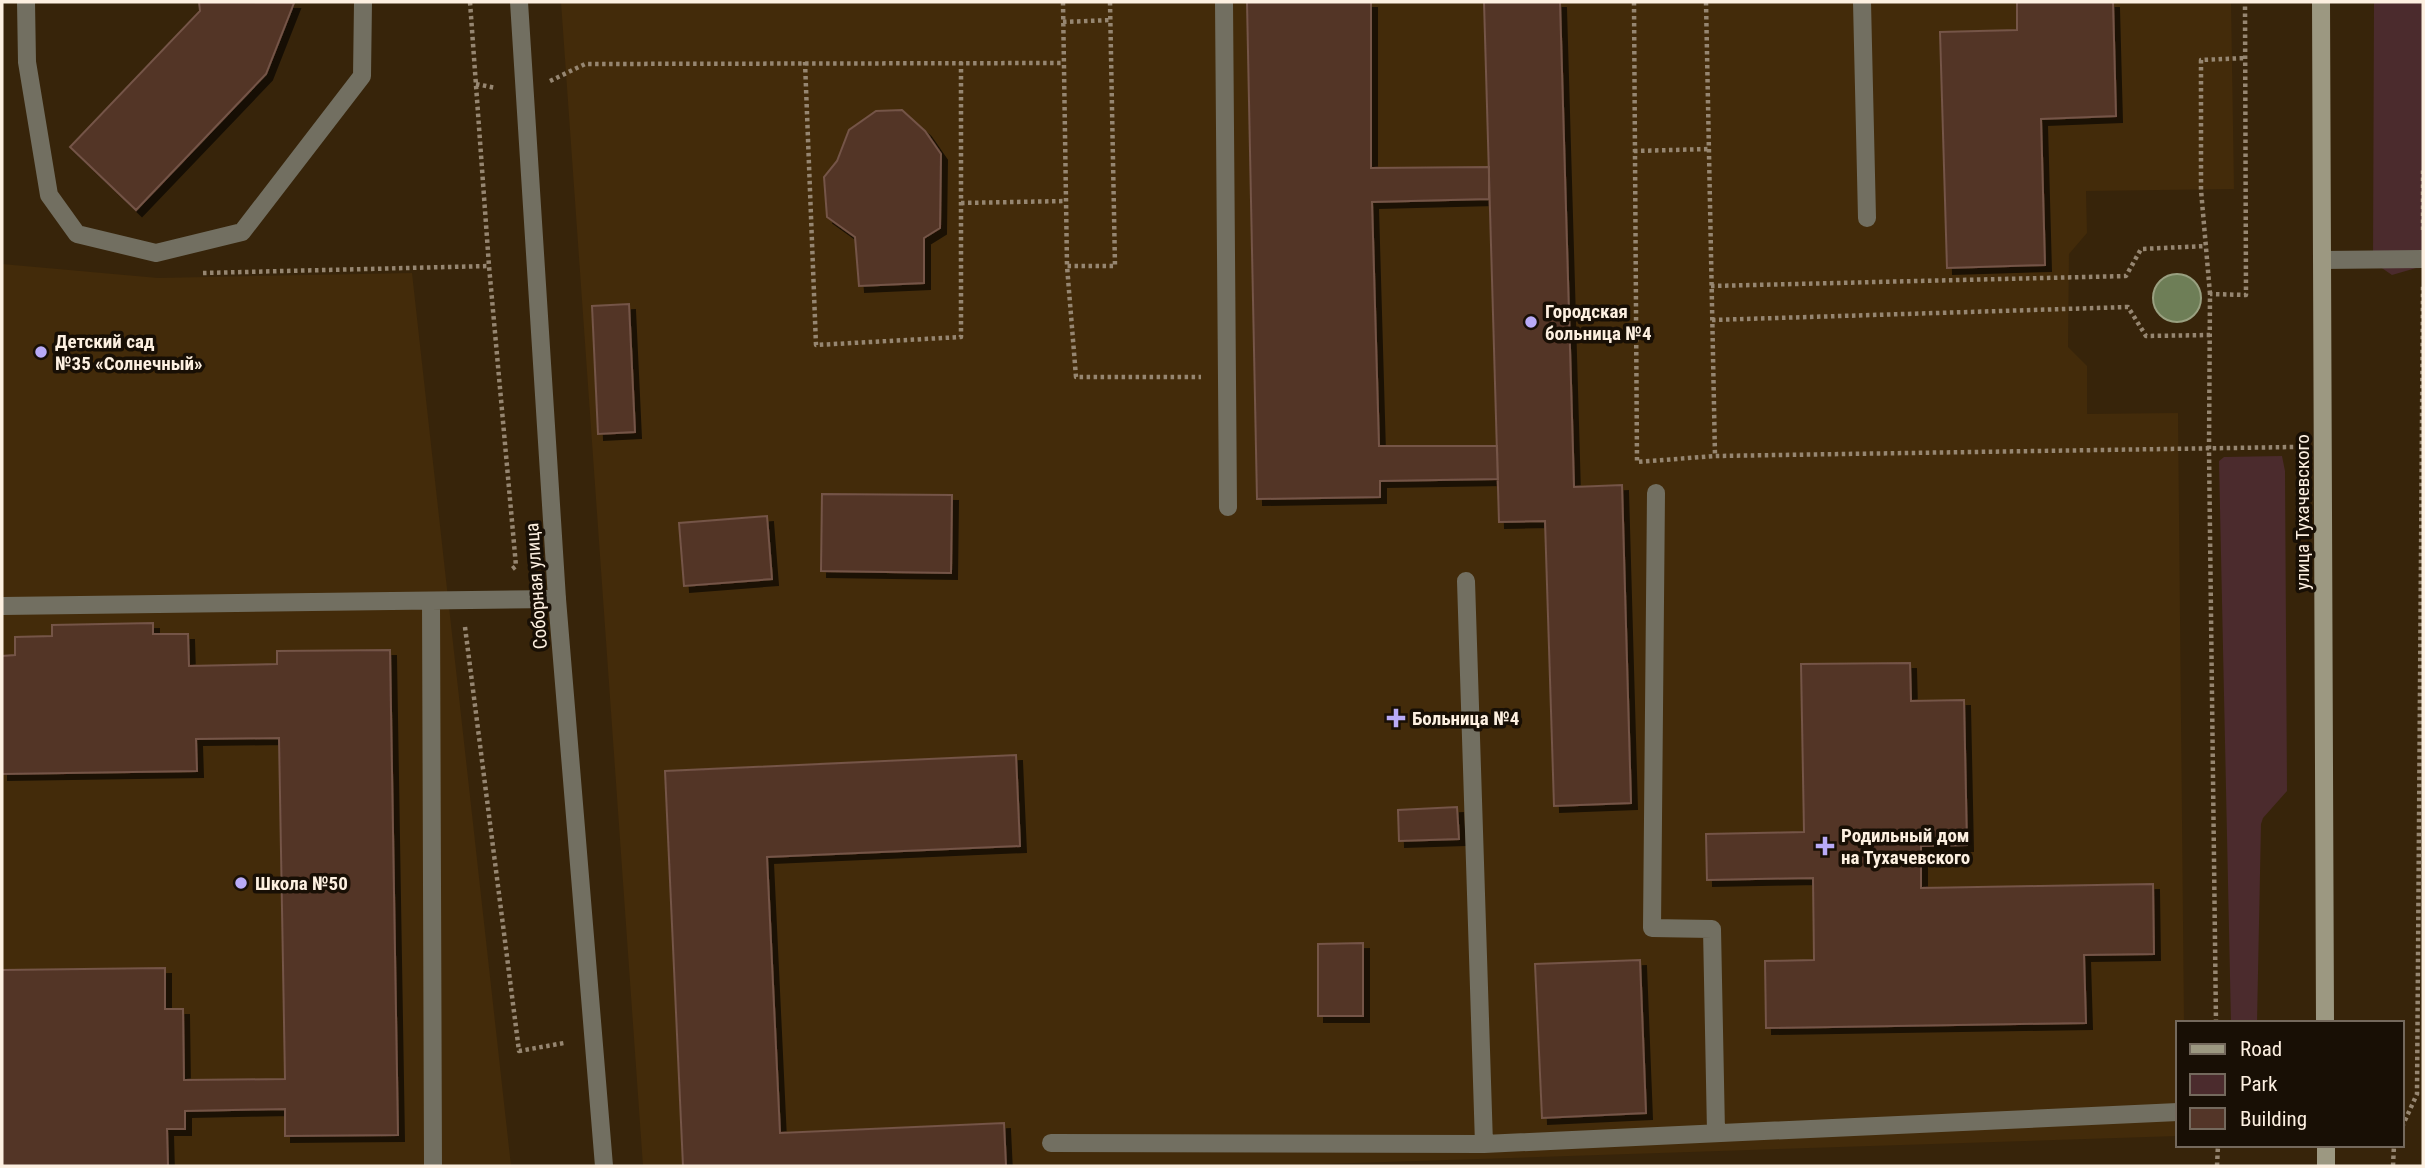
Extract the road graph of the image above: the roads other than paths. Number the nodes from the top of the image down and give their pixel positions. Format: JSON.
{"nodes":[{"id":1,"x":26,"y":2,"type":"edge"},
{"id":2,"x":363,"y":2,"type":"edge"},
{"id":3,"x":519,"y":2,"type":"edge"},
{"id":4,"x":1224,"y":2,"type":"edge"},
{"id":5,"x":1862,"y":2,"type":"edge"},
{"id":6,"x":2321,"y":2,"type":"edge"},
{"id":7,"x":1867,"y":218,"type":"dead end"},
{"id":8,"x":2423,"y":259,"type":"edge"},
{"id":9,"x":2322,"y":260,"type":"junction"},
{"id":10,"x":1656,"y":493,"type":"dead end"},
{"id":11,"x":1228,"y":508,"type":"dead end"},
{"id":12,"x":1466,"y":581,"type":"dead end"},
{"id":13,"x":557,"y":600,"type":"junction"},
{"id":14,"x":431,"y":601,"type":"junction"},
{"id":15,"x":2,"y":606,"type":"edge"},
{"id":16,"x":2325,"y":1021,"type":"edge"},
{"id":17,"x":2176,"y":1112,"type":"edge"},
{"id":18,"x":1716,"y":1132,"type":"junction"},
{"id":19,"x":1051,"y":1143,"type":"dead end"},
{"id":20,"x":1484,"y":1144,"type":"junction"},
{"id":21,"x":2326,"y":1147,"type":"edge"},
{"id":22,"x":433,"y":1166,"type":"edge"},
{"id":23,"x":604,"y":1166,"type":"edge"},
{"id":24,"x":2326,"y":1166,"type":"edge"}],
"edges":[{"from":1,"to":2,"type":"street"},
{"from":3,"to":13,"type":"street","name":"Соборная улица"},
{"from":4,"to":11,"type":"street"},
{"from":5,"to":7,"type":"street"},
{"from":6,"to":9,"type":"main road","name":"улица Тухачевского"},
{"from":8,"to":9,"type":"street"},
{"from":9,"to":16,"type":"main road","name":"улица Тухачевского"},
{"from":10,"to":18,"type":"street"},
{"from":12,"to":20,"type":"street"},
{"from":13,"to":14,"type":"street"},
{"from":13,"to":23,"type":"street","name":"Соборная улица"},
{"from":14,"to":15,"type":"street"},
{"from":14,"to":22,"type":"street"},
{"from":17,"to":18,"type":"street"},
{"from":18,"to":20,"type":"street"},
{"from":19,"to":20,"type":"street"},
{"from":21,"to":24,"type":"main road"}]}
